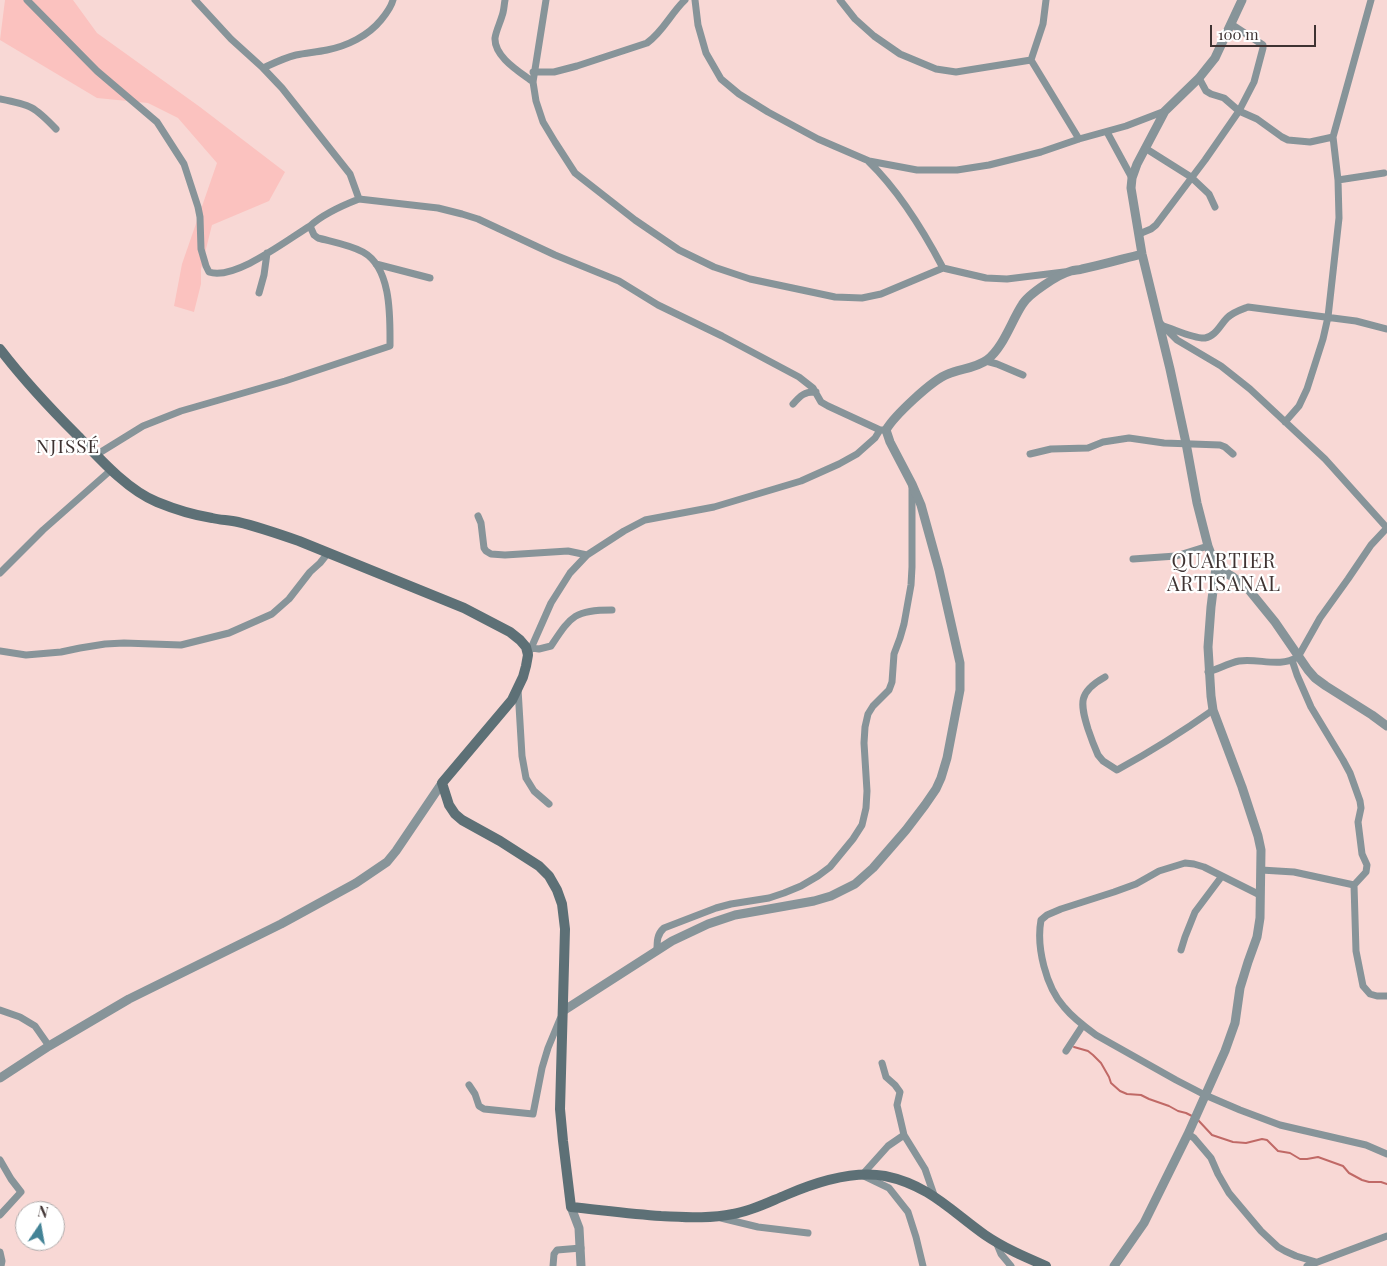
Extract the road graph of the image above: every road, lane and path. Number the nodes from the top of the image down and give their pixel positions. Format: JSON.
{"nodes":[{"id":1,"x":27,"y":0,"type":"edge"},
{"id":2,"x":195,"y":0,"type":"edge"},
{"id":3,"x":393,"y":0,"type":"edge"},
{"id":4,"x":505,"y":0,"type":"edge"},
{"id":5,"x":546,"y":0,"type":"edge"},
{"id":6,"x":686,"y":0,"type":"edge"},
{"id":7,"x":695,"y":0,"type":"edge"},
{"id":8,"x":840,"y":0,"type":"edge"},
{"id":9,"x":1046,"y":0,"type":"edge"},
{"id":10,"x":1242,"y":0,"type":"edge"},
{"id":11,"x":1371,"y":0,"type":"edge"},
{"id":12,"x":1231,"y":24,"type":"junction"},
{"id":13,"x":1031,"y":60,"type":"junction"},
{"id":14,"x":263,"y":68,"type":"junction"},
{"id":15,"x":533,"y":72,"type":"junction"},
{"id":16,"x":1199,"y":78,"type":"junction"},
{"id":17,"x":533,"y":82,"type":"junction"},
{"id":18,"x":0,"y":99,"type":"edge"},
{"id":19,"x":1238,"y":111,"type":"junction"},
{"id":20,"x":1165,"y":112,"type":"junction"},
{"id":21,"x":56,"y":129,"type":"dead end"},
{"id":22,"x":1107,"y":132,"type":"junction"},
{"id":23,"x":1333,"y":137,"type":"junction"},
{"id":24,"x":1079,"y":140,"type":"junction"},
{"id":25,"x":1145,"y":148,"type":"junction"},
{"id":26,"x":869,"y":161,"type":"junction"},
{"id":27,"x":1384,"y":174,"type":"dead end"},
{"id":28,"x":1190,"y":177,"type":"junction"},
{"id":29,"x":1132,"y":178,"type":"junction"},
{"id":30,"x":1338,"y":180,"type":"junction"},
{"id":31,"x":358,"y":199,"type":"junction"},
{"id":32,"x":1215,"y":207,"type":"dead end"},
{"id":33,"x":310,"y":226,"type":"junction"},
{"id":34,"x":1139,"y":234,"type":"junction"},
{"id":35,"x":267,"y":253,"type":"junction"},
{"id":36,"x":1142,"y":254,"type":"junction"},
{"id":37,"x":376,"y":264,"type":"junction"},
{"id":38,"x":943,"y":268,"type":"junction"},
{"id":39,"x":1070,"y":271,"type":"junction"},
{"id":40,"x":430,"y":278,"type":"dead end"},
{"id":41,"x":259,"y":293,"type":"dead end"},
{"id":42,"x":1328,"y":317,"type":"junction"},
{"id":43,"x":1161,"y":324,"type":"junction"},
{"id":44,"x":1387,"y":329,"type":"edge"},
{"id":45,"x":0,"y":349,"type":"edge"},
{"id":46,"x":986,"y":361,"type":"junction"},
{"id":47,"x":1023,"y":375,"type":"dead end"},
{"id":48,"x":816,"y":392,"type":"junction"},
{"id":49,"x":793,"y":404,"type":"dead end"},
{"id":50,"x":1286,"y":422,"type":"junction"},
{"id":51,"x":883,"y":430,"type":"junction"},
{"id":52,"x":1186,"y":443,"type":"junction"},
{"id":53,"x":1030,"y":454,"type":"dead end"},
{"id":54,"x":1233,"y":454,"type":"dead end"},
{"id":55,"x":96,"y":455,"type":"junction"},
{"id":56,"x":111,"y":470,"type":"junction"},
{"id":57,"x":912,"y":484,"type":"junction"},
{"id":58,"x":478,"y":516,"type":"dead end"},
{"id":59,"x":1387,"y":528,"type":"edge"},
{"id":60,"x":1208,"y":546,"type":"junction"},
{"id":61,"x":328,"y":553,"type":"junction"},
{"id":62,"x":587,"y":555,"type":"junction"},
{"id":63,"x":1133,"y":559,"type":"dead end"},
{"id":64,"x":1216,"y":567,"type":"junction"},
{"id":65,"x":0,"y":573,"type":"edge"},
{"id":66,"x":612,"y":610,"type":"dead end"},
{"id":67,"x":0,"y":651,"type":"edge"},
{"id":68,"x":530,"y":652,"type":"junction"},
{"id":69,"x":1295,"y":658,"type":"junction"},
{"id":70,"x":1208,"y":672,"type":"junction"},
{"id":71,"x":1105,"y":677,"type":"dead end"},
{"id":72,"x":518,"y":688,"type":"junction"},
{"id":73,"x":1213,"y":710,"type":"junction"},
{"id":74,"x":1387,"y":726,"type":"edge"},
{"id":75,"x":442,"y":783,"type":"junction"},
{"id":76,"x":549,"y":804,"type":"dead end"},
{"id":77,"x":1261,"y":870,"type":"junction"},
{"id":78,"x":1222,"y":876,"type":"junction"},
{"id":79,"x":1354,"y":885,"type":"junction"},
{"id":80,"x":1260,"y":895,"type":"junction"},
{"id":81,"x":1181,"y":950,"type":"dead end"},
{"id":82,"x":657,"y":951,"type":"junction"},
{"id":83,"x":1387,"y":996,"type":"edge"},
{"id":84,"x":0,"y":1010,"type":"edge"},
{"id":85,"x":563,"y":1012,"type":"junction"},
{"id":86,"x":1083,"y":1025,"type":"junction"},
{"id":87,"x":50,"y":1046,"type":"junction"},
{"id":88,"x":1066,"y":1050,"type":"dead end"},
{"id":89,"x":882,"y":1063,"type":"dead end"},
{"id":90,"x":0,"y":1078,"type":"edge"},
{"id":91,"x":470,"y":1085,"type":"dead end"},
{"id":92,"x":1205,"y":1095,"type":"junction"},
{"id":93,"x":1188,"y":1134,"type":"junction"},
{"id":94,"x":904,"y":1135,"type":"junction"},
{"id":95,"x":1387,"y":1154,"type":"edge"},
{"id":96,"x":0,"y":1160,"type":"edge"},
{"id":97,"x":862,"y":1174,"type":"junction"},
{"id":98,"x":934,"y":1196,"type":"junction"},
{"id":99,"x":571,"y":1207,"type":"junction"},
{"id":100,"x":0,"y":1215,"type":"edge"},
{"id":101,"x":718,"y":1217,"type":"junction"},
{"id":102,"x":808,"y":1233,"type":"dead end"},
{"id":103,"x":1387,"y":1236,"type":"edge"},
{"id":104,"x":996,"y":1242,"type":"junction"},
{"id":105,"x":581,"y":1248,"type":"junction"},
{"id":106,"x":0,"y":1252,"type":"edge"},
{"id":107,"x":1316,"y":1262,"type":"junction"},
{"id":108,"x":0,"y":1266,"type":"edge"},
{"id":109,"x":553,"y":1266,"type":"edge"},
{"id":110,"x":581,"y":1266,"type":"edge"},
{"id":111,"x":923,"y":1266,"type":"edge"},
{"id":112,"x":1011,"y":1266,"type":"edge"},
{"id":113,"x":1046,"y":1266,"type":"edge"},
{"id":114,"x":1114,"y":1266,"type":"edge"},
{"id":115,"x":1307,"y":1266,"type":"edge"}],
"edges":[{"from":1,"to":35,"type":"street"},
{"from":2,"to":14,"type":"street"},
{"from":3,"to":14,"type":"street"},
{"from":4,"to":17,"type":"street"},
{"from":5,"to":15,"type":"street"},
{"from":6,"to":15,"type":"street"},
{"from":7,"to":26,"type":"street"},
{"from":8,"to":13,"type":"street"},
{"from":9,"to":13,"type":"street"},
{"from":10,"to":12,"type":"street"},
{"from":11,"to":23,"type":"street"},
{"from":12,"to":16,"type":"street"},
{"from":12,"to":19,"type":"street"},
{"from":13,"to":24,"type":"street"},
{"from":14,"to":31,"type":"street"},
{"from":15,"to":17,"type":"street"},
{"from":16,"to":19,"type":"street"},
{"from":16,"to":20,"type":"street"},
{"from":17,"to":38,"type":"street"},
{"from":18,"to":21,"type":"street"},
{"from":19,"to":23,"type":"street"},
{"from":19,"to":28,"type":"street"},
{"from":20,"to":22,"type":"street"},
{"from":20,"to":25,"type":"street"},
{"from":22,"to":24,"type":"street"},
{"from":22,"to":29,"type":"street"},
{"from":23,"to":30,"type":"street"},
{"from":24,"to":26,"type":"street"},
{"from":25,"to":28,"type":"street"},
{"from":25,"to":29,"type":"street"},
{"from":26,"to":38,"type":"street"},
{"from":27,"to":30,"type":"street"},
{"from":28,"to":32,"type":"street"},
{"from":28,"to":34,"type":"street"},
{"from":29,"to":34,"type":"street"},
{"from":30,"to":42,"type":"street"},
{"from":31,"to":33,"type":"street"},
{"from":31,"to":48,"type":"street"},
{"from":33,"to":35,"type":"street"},
{"from":33,"to":37,"type":"street"},
{"from":34,"to":36,"type":"street"},
{"from":35,"to":41,"type":"street"},
{"from":36,"to":39,"type":"street"},
{"from":36,"to":43,"type":"street"},
{"from":37,"to":40,"type":"street"},
{"from":37,"to":55,"type":"street"},
{"from":38,"to":39,"type":"street"},
{"from":39,"to":46,"type":"street"},
{"from":42,"to":43,"type":"street"},
{"from":42,"to":44,"type":"street"},
{"from":42,"to":50,"type":"street"},
{"from":43,"to":50,"type":"street"},
{"from":43,"to":52,"type":"street"},
{"from":45,"to":55,"type":"main road"},
{"from":46,"to":47,"type":"street"},
{"from":46,"to":51,"type":"street"},
{"from":48,"to":49,"type":"street"},
{"from":48,"to":51,"type":"street"},
{"from":50,"to":59,"type":"street"},
{"from":51,"to":57,"type":"street"},
{"from":51,"to":62,"type":"street"},
{"from":52,"to":53,"type":"street"},
{"from":52,"to":54,"type":"street"},
{"from":52,"to":60,"type":"street"},
{"from":55,"to":56,"type":"main road"},
{"from":56,"to":61,"type":"main road"},
{"from":56,"to":65,"type":"street"},
{"from":57,"to":82,"type":"street"},
{"from":57,"to":82,"type":"street"},
{"from":58,"to":62,"type":"street"},
{"from":59,"to":69,"type":"street"},
{"from":60,"to":63,"type":"street"},
{"from":60,"to":64,"type":"street"},
{"from":61,"to":67,"type":"street"},
{"from":61,"to":68,"type":"main road"},
{"from":62,"to":68,"type":"street"},
{"from":64,"to":69,"type":"street"},
{"from":64,"to":70,"type":"street"},
{"from":66,"to":68,"type":"street"},
{"from":68,"to":72,"type":"main road"},
{"from":69,"to":70,"type":"street"},
{"from":69,"to":74,"type":"street"},
{"from":69,"to":79,"type":"street"},
{"from":70,"to":73,"type":"street"},
{"from":71,"to":73,"type":"street"},
{"from":72,"to":75,"type":"main road"},
{"from":72,"to":76,"type":"street"},
{"from":73,"to":77,"type":"street"},
{"from":75,"to":85,"type":"main road"},
{"from":75,"to":87,"type":"street"},
{"from":77,"to":79,"type":"street"},
{"from":77,"to":80,"type":"street"},
{"from":78,"to":80,"type":"street"},
{"from":78,"to":81,"type":"street"},
{"from":78,"to":86,"type":"street"},
{"from":79,"to":83,"type":"street"},
{"from":80,"to":92,"type":"street"},
{"from":82,"to":85,"type":"street"},
{"from":84,"to":87,"type":"street"},
{"from":85,"to":91,"type":"street"},
{"from":85,"to":99,"type":"main road"},
{"from":86,"to":88,"type":"street"},
{"from":86,"to":92,"type":"street"},
{"from":87,"to":90,"type":"street"},
{"from":89,"to":94,"type":"street"},
{"from":92,"to":93,"type":"street"},
{"from":92,"to":95,"type":"street"},
{"from":93,"to":107,"type":"street"},
{"from":93,"to":114,"type":"street"},
{"from":94,"to":97,"type":"street"},
{"from":94,"to":98,"type":"street"},
{"from":96,"to":100,"type":"street"},
{"from":97,"to":98,"type":"main road"},
{"from":97,"to":101,"type":"main road"},
{"from":97,"to":111,"type":"street"},
{"from":98,"to":104,"type":"main road"},
{"from":99,"to":101,"type":"main road"},
{"from":99,"to":105,"type":"street"},
{"from":101,"to":102,"type":"street"},
{"from":103,"to":107,"type":"street"},
{"from":104,"to":112,"type":"street"},
{"from":104,"to":113,"type":"main road"},
{"from":105,"to":109,"type":"street"},
{"from":105,"to":110,"type":"street"},
{"from":106,"to":108,"type":"street"},
{"from":107,"to":115,"type":"street"}]}
